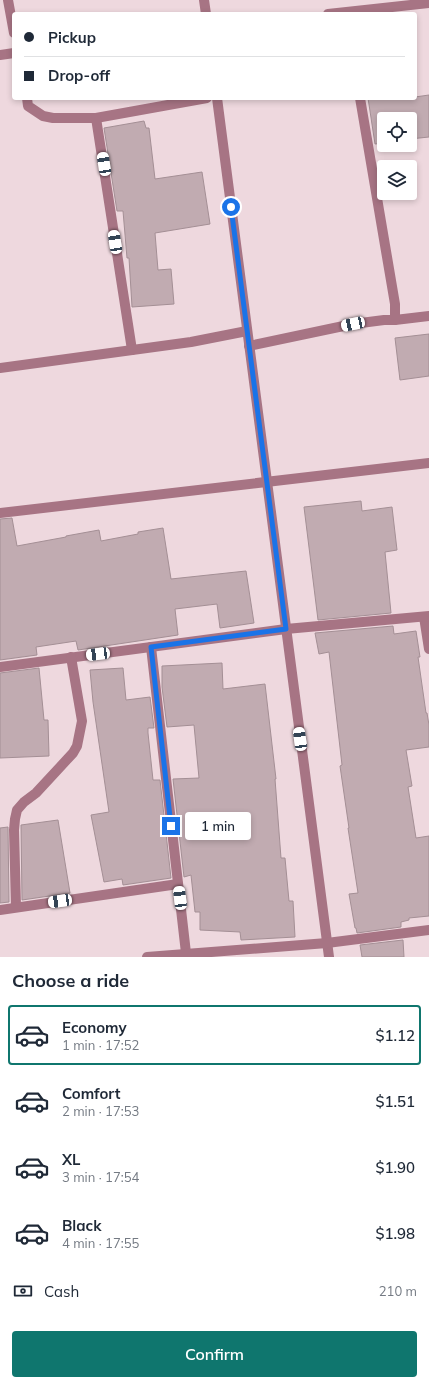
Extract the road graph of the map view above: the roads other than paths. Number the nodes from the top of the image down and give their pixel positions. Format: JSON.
{"nodes":[{"id":1,"x":8,"y":0,"type":"edge"},
{"id":2,"x":204,"y":0,"type":"edge"},
{"id":3,"x":429,"y":4,"type":"edge"},
{"id":4,"x":206,"y":12,"type":"edge"},
{"id":5,"x":354,"y":12,"type":"edge"},
{"id":6,"x":12,"y":22,"type":"edge"},
{"id":7,"x":12,"y":53,"type":"edge"},
{"id":8,"x":0,"y":55,"type":"edge"},
{"id":9,"x":27,"y":100,"type":"edge"},
{"id":10,"x":196,"y":100,"type":"edge"},
{"id":11,"x":217,"y":100,"type":"edge"},
{"id":12,"x":360,"y":100,"type":"edge"},
{"id":13,"x":96,"y":118,"type":"junction"},
{"id":14,"x":429,"y":316,"type":"edge"},
{"id":15,"x":395,"y":320,"type":"junction"},
{"id":16,"x":247,"y":331,"type":"junction"},
{"id":17,"x":249,"y":346,"type":"junction"},
{"id":18,"x":132,"y":350,"type":"junction"},
{"id":19,"x":0,"y":368,"type":"edge"},
{"id":20,"x":429,"y":463,"type":"edge"},
{"id":21,"x":267,"y":482,"type":"junction"},
{"id":22,"x":0,"y":513,"type":"edge"},
{"id":23,"x":427,"y":616,"type":"edge"},
{"id":24,"x":286,"y":629,"type":"junction"},
{"id":25,"x":151,"y":647,"type":"junction"},
{"id":26,"x":429,"y":649,"type":"edge"},
{"id":27,"x":71,"y":657,"type":"junction"},
{"id":28,"x":0,"y":667,"type":"edge"},
{"id":29,"x":178,"y":884,"type":"junction"},
{"id":30,"x":16,"y":907,"type":"junction"},
{"id":31,"x":0,"y":910,"type":"edge"},
{"id":32,"x":429,"y":930,"type":"edge"},
{"id":33,"x":327,"y":943,"type":"junction"},
{"id":34,"x":186,"y":954,"type":"junction"},
{"id":35,"x":147,"y":957,"type":"edge"},
{"id":36,"x":329,"y":957,"type":"edge"}],
"edges":[{"from":1,"to":6,"type":"street"},
{"from":2,"to":4,"type":"street"},
{"from":3,"to":5,"type":"street"},
{"from":7,"to":8,"type":"street"},
{"from":9,"to":13,"type":"street"},
{"from":10,"to":13,"type":"street"},
{"from":11,"to":16,"type":"street"},
{"from":12,"to":15,"type":"street"},
{"from":13,"to":18,"type":"street"},
{"from":14,"to":15,"type":"street"},
{"from":15,"to":17,"type":"street"},
{"from":16,"to":17,"type":"street"},
{"from":16,"to":18,"type":"street"},
{"from":17,"to":21,"type":"street"},
{"from":18,"to":19,"type":"street"},
{"from":20,"to":21,"type":"street"},
{"from":21,"to":22,"type":"street"},
{"from":21,"to":24,"type":"street"},
{"from":23,"to":24,"type":"street"},
{"from":23,"to":26,"type":"street"},
{"from":24,"to":25,"type":"street"},
{"from":24,"to":33,"type":"street"},
{"from":25,"to":27,"type":"street"},
{"from":25,"to":29,"type":"street"},
{"from":27,"to":28,"type":"street"},
{"from":27,"to":30,"type":"street"},
{"from":29,"to":30,"type":"street"},
{"from":29,"to":34,"type":"street"},
{"from":30,"to":31,"type":"street"},
{"from":32,"to":33,"type":"street"},
{"from":33,"to":34,"type":"street"},
{"from":33,"to":36,"type":"street"},
{"from":34,"to":35,"type":"street"}]}
